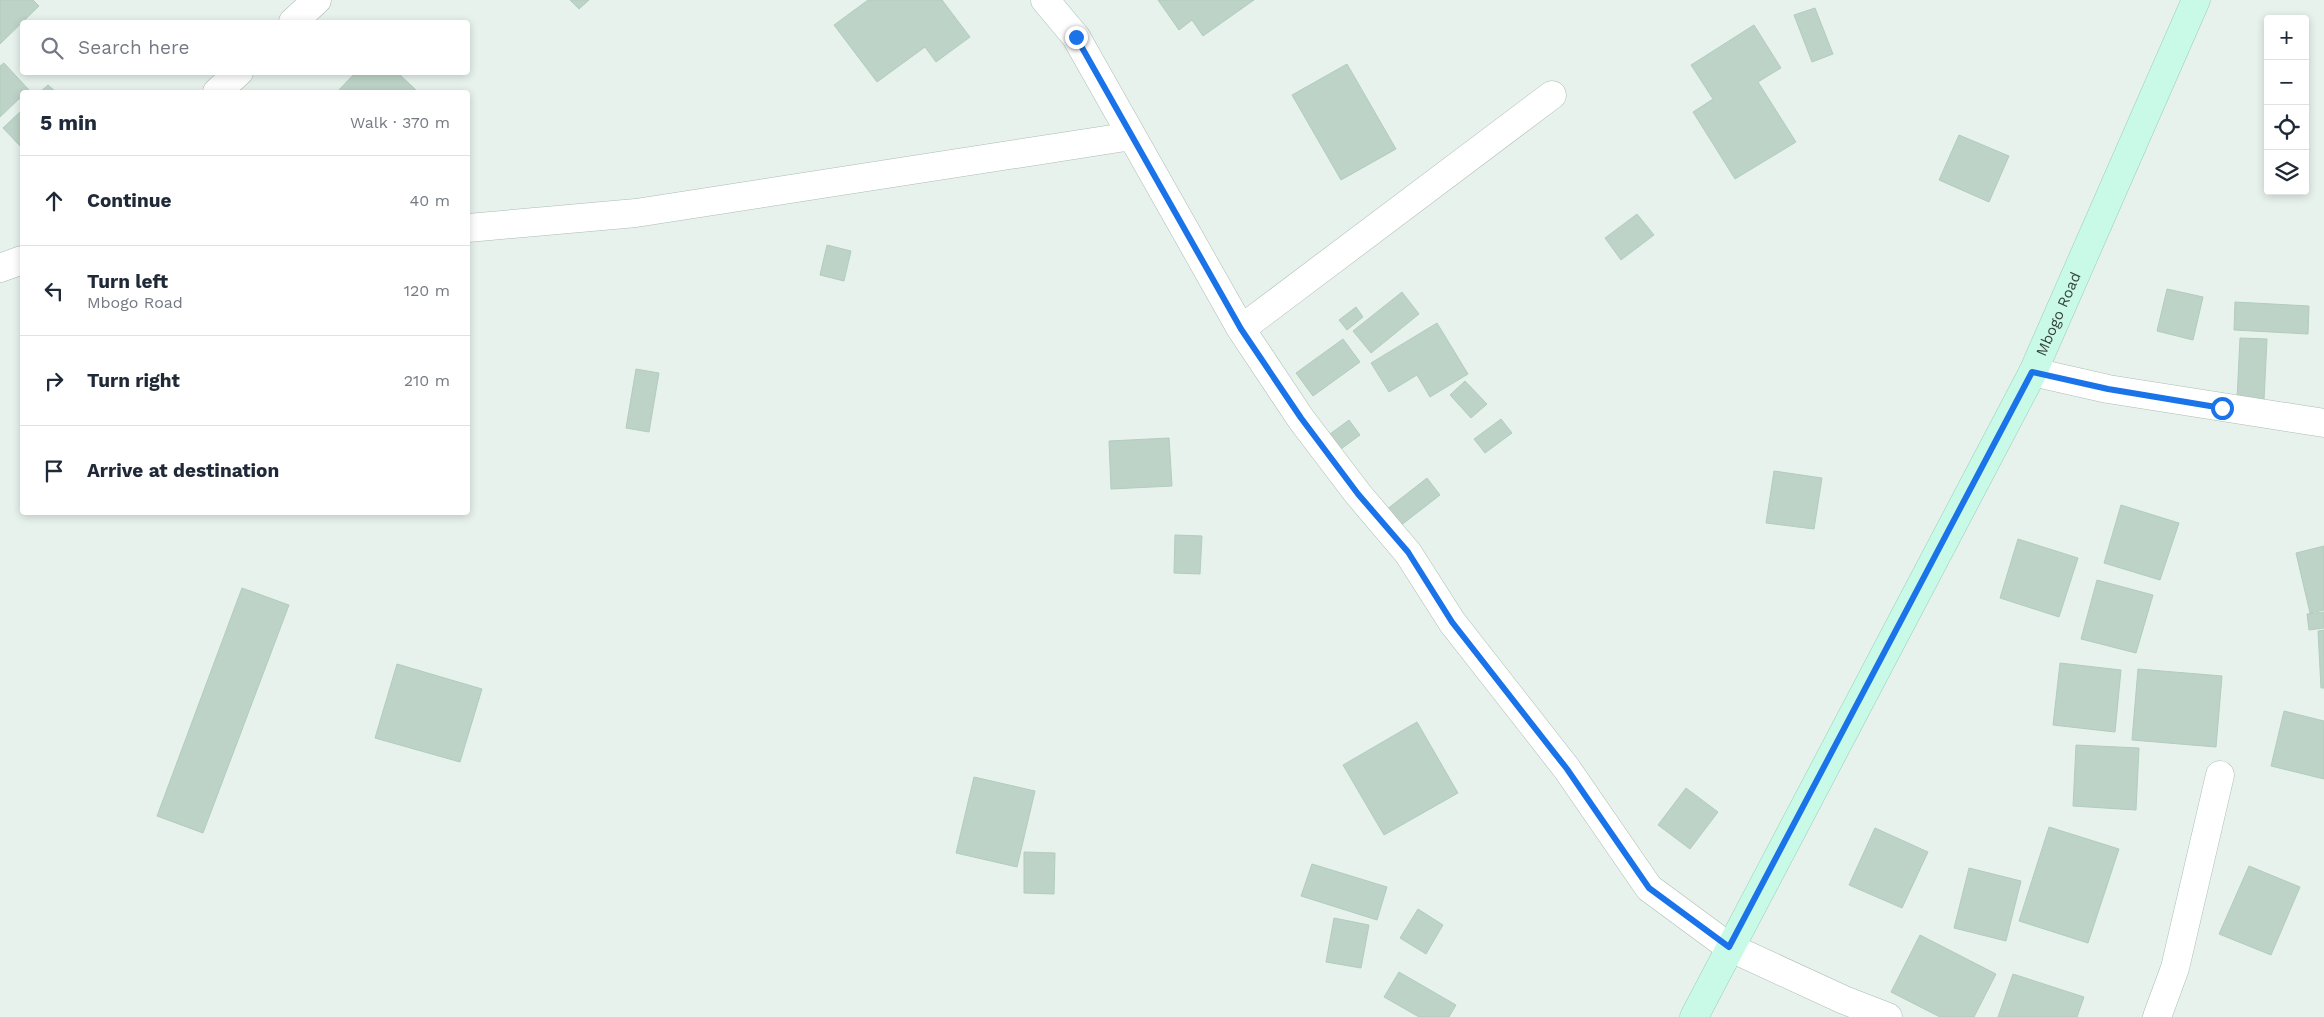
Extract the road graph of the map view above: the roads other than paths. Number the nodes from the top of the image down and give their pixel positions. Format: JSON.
{"nodes":[{"id":1,"x":318,"y":0,"type":"edge"},
{"id":2,"x":1044,"y":0,"type":"edge"},
{"id":3,"x":2196,"y":0,"type":"edge"},
{"id":4,"x":295,"y":20,"type":"edge"},
{"id":5,"x":236,"y":75,"type":"edge"},
{"id":6,"x":219,"y":90,"type":"edge"},
{"id":7,"x":1552,"y":95,"type":"dead end"},
{"id":8,"x":1132,"y":136,"type":"junction"},
{"id":9,"x":470,"y":228,"type":"edge"},
{"id":10,"x":20,"y":261,"type":"edge"},
{"id":11,"x":0,"y":268,"type":"edge"},
{"id":12,"x":1241,"y":329,"type":"junction"},
{"id":13,"x":2032,"y":372,"type":"junction"},
{"id":14,"x":2324,"y":423,"type":"edge"},
{"id":15,"x":2220,"y":776,"type":"dead end"},
{"id":16,"x":1729,"y":947,"type":"junction"},
{"id":17,"x":1694,"y":1017,"type":"edge"},
{"id":18,"x":1888,"y":1017,"type":"edge"},
{"id":19,"x":2157,"y":1017,"type":"edge"}],
"edges":[{"from":1,"to":4,"type":"street"},
{"from":2,"to":8,"type":"street"},
{"from":3,"to":13,"type":"main road","name":"Mbogo Road"},
{"from":5,"to":6,"type":"street"},
{"from":7,"to":12,"type":"street"},
{"from":8,"to":9,"type":"street"},
{"from":8,"to":12,"type":"street"},
{"from":10,"to":11,"type":"street"},
{"from":12,"to":16,"type":"street"},
{"from":13,"to":14,"type":"street"},
{"from":13,"to":16,"type":"main road","name":"Mbogo Road"},
{"from":15,"to":19,"type":"street"},
{"from":16,"to":17,"type":"main road","name":"Mbogo Road"},
{"from":16,"to":18,"type":"street"}]}
